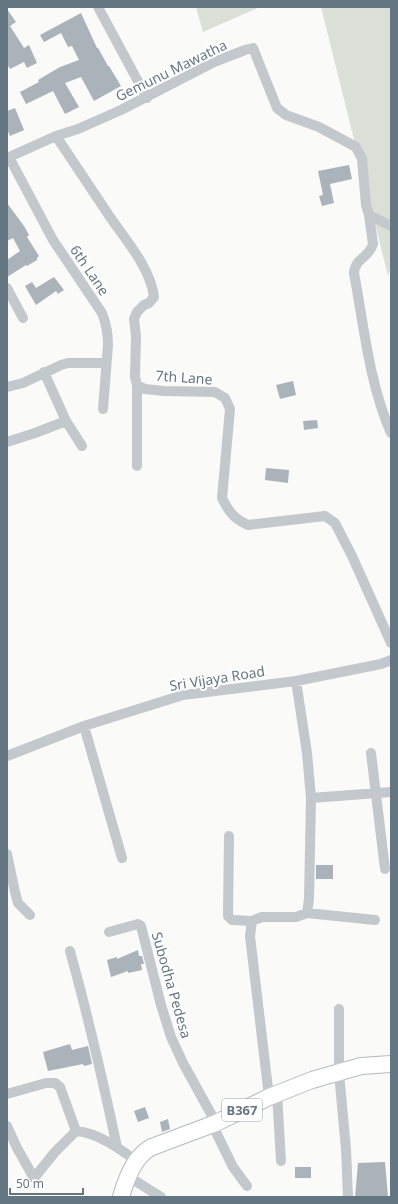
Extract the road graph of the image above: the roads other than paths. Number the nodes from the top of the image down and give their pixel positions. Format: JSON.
{"nodes":[{"id":1,"x":98,"y":7,"type":"edge"},
{"id":2,"x":146,"y":98,"type":"junction"},
{"id":3,"x":56,"y":136,"type":"junction"},
{"id":4,"x":8,"y":158,"type":"edge"},
{"id":5,"x":369,"y":215,"type":"junction"},
{"id":6,"x":391,"y":226,"type":"edge"},
{"id":7,"x":7,"y":288,"type":"edge"},
{"id":8,"x":23,"y":318,"type":"dead end"},
{"id":9,"x":106,"y":363,"type":"junction"},
{"id":10,"x":44,"y":372,"type":"junction"},
{"id":11,"x":137,"y":385,"type":"junction"},
{"id":12,"x":7,"y":387,"type":"edge"},
{"id":13,"x":103,"y":409,"type":"dead end"},
{"id":14,"x":66,"y":421,"type":"junction"},
{"id":15,"x":391,"y":433,"type":"edge"},
{"id":16,"x":7,"y":442,"type":"edge"},
{"id":17,"x":82,"y":446,"type":"dead end"},
{"id":18,"x":137,"y":466,"type":"dead end"},
{"id":19,"x":391,"y":643,"type":"edge"},
{"id":20,"x":391,"y":660,"type":"edge"},
{"id":21,"x":296,"y":681,"type":"junction"},
{"id":22,"x":84,"y":726,"type":"junction"},
{"id":23,"x":371,"y":753,"type":"dead end"},
{"id":24,"x":7,"y":756,"type":"edge"},
{"id":25,"x":391,"y":792,"type":"edge"},
{"id":26,"x":376,"y":793,"type":"junction"},
{"id":27,"x":311,"y":798,"type":"junction"},
{"id":28,"x":229,"y":836,"type":"dead end"},
{"id":29,"x":7,"y":854,"type":"edge"},
{"id":30,"x":122,"y":858,"type":"dead end"},
{"id":31,"x":385,"y":868,"type":"dead end"},
{"id":32,"x":307,"y":914,"type":"junction"},
{"id":33,"x":30,"y":915,"type":"dead end"},
{"id":34,"x":375,"y":920,"type":"dead end"},
{"id":35,"x":252,"y":921,"type":"junction"},
{"id":36,"x":109,"y":932,"type":"dead end"},
{"id":37,"x":70,"y":951,"type":"dead end"},
{"id":38,"x":339,"y":1009,"type":"dead end"},
{"id":39,"x":391,"y":1064,"type":"edge"},
{"id":40,"x":339,"y":1073,"type":"junction"},
{"id":41,"x":7,"y":1094,"type":"edge"},
{"id":42,"x":273,"y":1095,"type":"junction"},
{"id":43,"x":214,"y":1124,"type":"junction"},
{"id":44,"x":7,"y":1126,"type":"edge"},
{"id":45,"x":76,"y":1131,"type":"junction"},
{"id":46,"x":117,"y":1147,"type":"junction"},
{"id":47,"x":281,"y":1161,"type":"dead end"},
{"id":48,"x":136,"y":1162,"type":"junction"},
{"id":49,"x":129,"y":1176,"type":"junction"},
{"id":50,"x":247,"y":1186,"type":"dead end"},
{"id":51,"x":121,"y":1197,"type":"edge"},
{"id":52,"x":161,"y":1197,"type":"edge"},
{"id":53,"x":348,"y":1197,"type":"edge"}],
"edges":[{"from":1,"to":2,"type":"street"},
{"from":2,"to":3,"type":"street","name":"Gemunu Mawatha"},
{"from":2,"to":5,"type":"street","name":"Gemunu Mawatha"},
{"from":3,"to":4,"type":"street","name":"Gemunu Mawatha"},
{"from":3,"to":11,"type":"street","name":"7th Lane"},
{"from":4,"to":9,"type":"street","name":"6th Lane"},
{"from":5,"to":6,"type":"street"},
{"from":5,"to":15,"type":"street"},
{"from":7,"to":8,"type":"street"},
{"from":9,"to":10,"type":"street"},
{"from":9,"to":13,"type":"street","name":"6th Lane"},
{"from":10,"to":12,"type":"street"},
{"from":10,"to":14,"type":"street"},
{"from":11,"to":18,"type":"street"},
{"from":11,"to":19,"type":"street","name":"7th Lane"},
{"from":14,"to":16,"type":"street"},
{"from":14,"to":17,"type":"street"},
{"from":20,"to":21,"type":"street","name":"Sri Vijaya Road"},
{"from":21,"to":22,"type":"street","name":"Sri Vijaya Road"},
{"from":21,"to":27,"type":"street"},
{"from":22,"to":24,"type":"street","name":"Sri Vijaya Road"},
{"from":22,"to":30,"type":"street"},
{"from":23,"to":26,"type":"street"},
{"from":25,"to":26,"type":"street"},
{"from":26,"to":27,"type":"street"},
{"from":26,"to":31,"type":"street"},
{"from":27,"to":32,"type":"street"},
{"from":28,"to":35,"type":"street"},
{"from":29,"to":33,"type":"street"},
{"from":32,"to":34,"type":"street"},
{"from":32,"to":35,"type":"street"},
{"from":35,"to":42,"type":"street"},
{"from":36,"to":43,"type":"street","name":"Subodha Pedesa"},
{"from":37,"to":46,"type":"street"},
{"from":38,"to":40,"type":"street"},
{"from":39,"to":40,"type":"main road","number":"B367"},
{"from":40,"to":42,"type":"main road","number":"B367"},
{"from":40,"to":53,"type":"street"},
{"from":41,"to":45,"type":"street"},
{"from":42,"to":43,"type":"main road","number":"B367"},
{"from":42,"to":47,"type":"street"},
{"from":43,"to":48,"type":"main road","number":"B367"},
{"from":43,"to":50,"type":"street"},
{"from":44,"to":45,"type":"street"},
{"from":45,"to":46,"type":"street"},
{"from":46,"to":48,"type":"street"},
{"from":48,"to":49,"type":"main road","number":"B367"},
{"from":49,"to":51,"type":"main road","number":"B367"},
{"from":49,"to":52,"type":"street"}]}
